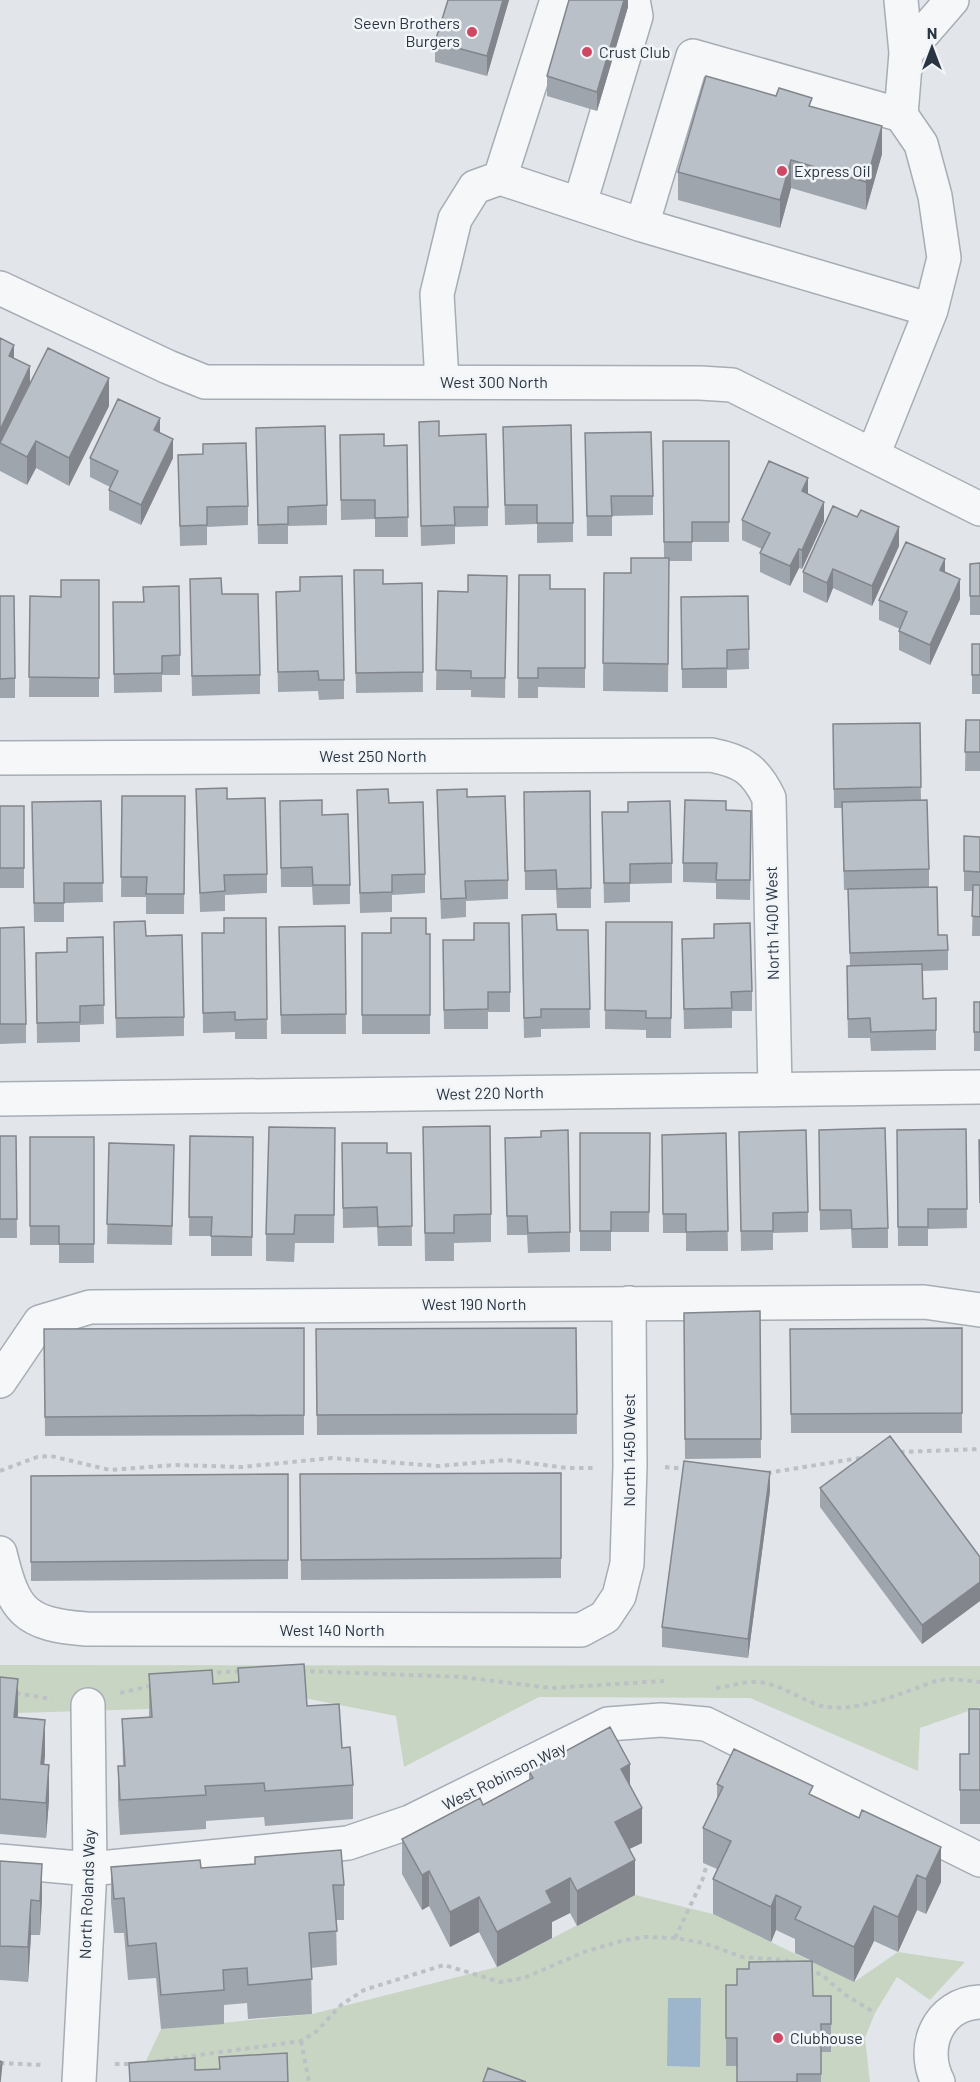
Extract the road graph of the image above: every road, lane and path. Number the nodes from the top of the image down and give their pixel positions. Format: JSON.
{"nodes":[{"id":1,"x":557,"y":0,"type":"edge"},
{"id":2,"x":633,"y":0,"type":"edge"},
{"id":3,"x":901,"y":0,"type":"edge"},
{"id":4,"x":952,"y":0,"type":"edge"},
{"id":5,"x":906,"y":53,"type":"junction"},
{"id":6,"x":901,"y":116,"type":"junction"},
{"id":7,"x":500,"y":178,"type":"junction"},
{"id":8,"x":580,"y":203,"type":"junction"},
{"id":9,"x":642,"y":225,"type":"junction"},
{"id":10,"x":0,"y":288,"type":"edge"},
{"id":11,"x":931,"y":310,"type":"junction"},
{"id":12,"x":442,"y":382,"type":"junction"},
{"id":13,"x":873,"y":455,"type":"junction"},
{"id":14,"x":980,"y":509,"type":"edge"},
{"id":15,"x":0,"y":758,"type":"edge"},
{"id":16,"x":745,"y":766,"type":"joint"},
{"id":17,"x":980,"y":1087,"type":"edge"},
{"id":18,"x":775,"y":1090,"type":"junction"},
{"id":19,"x":0,"y":1099,"type":"edge"},
{"id":20,"x":629,"y":1303,"type":"junction"},
{"id":21,"x":980,"y":1310,"type":"edge"},
{"id":22,"x":0,"y":1380,"type":"edge"},
{"id":23,"x":980,"y":1449,"type":"edge"},
{"id":24,"x":897,"y":1453,"type":"edge"},
{"id":25,"x":874,"y":1455,"type":"edge"},
{"id":26,"x":630,"y":1466,"type":"junction"},
{"id":27,"x":694,"y":1469,"type":"edge"},
{"id":28,"x":0,"y":1471,"type":"edge"},
{"id":29,"x":763,"y":1474,"type":"edge"},
{"id":30,"x":0,"y":1553,"type":"edge"},
{"id":31,"x":619,"y":1596,"type":"joint"},
{"id":32,"x":248,"y":1671,"type":"edge"},
{"id":33,"x":291,"y":1671,"type":"edge"},
{"id":34,"x":198,"y":1675,"type":"edge"},
{"id":35,"x":668,"y":1681,"type":"dead end"},
{"id":36,"x":980,"y":1682,"type":"edge"},
{"id":37,"x":165,"y":1683,"type":"edge"},
{"id":38,"x":710,"y":1689,"type":"dead end"},
{"id":39,"x":11,"y":1692,"type":"edge"},
{"id":40,"x":88,"y":1705,"type":"junction"},
{"id":41,"x":980,"y":1860,"type":"edge"},
{"id":42,"x":0,"y":1861,"type":"edge"},
{"id":43,"x":707,"y":1864,"type":"dead end"},
{"id":44,"x":90,"y":1869,"type":"junction"},
{"id":45,"x":675,"y":1938,"type":"junction"},
{"id":46,"x":794,"y":1964,"type":"edge"},
{"id":47,"x":803,"y":1968,"type":"edge"},
{"id":48,"x":980,"y":2002,"type":"edge"},
{"id":49,"x":875,"y":2013,"type":"dead end"},
{"id":50,"x":301,"y":2041,"type":"junction"},
{"id":51,"x":150,"y":2062,"type":"edge"},
{"id":52,"x":0,"y":2063,"type":"edge"},
{"id":53,"x":138,"y":2064,"type":"edge"},
{"id":54,"x":79,"y":2074,"type":"edge"},
{"id":55,"x":309,"y":2082,"type":"edge"},
{"id":56,"x":938,"y":2082,"type":"edge"}],
"edges":[{"from":1,"to":7,"type":"street"},
{"from":2,"to":8,"type":"street"},
{"from":3,"to":5,"type":"street"},
{"from":4,"to":5,"type":"street"},
{"from":5,"to":6,"type":"street"},
{"from":6,"to":9,"type":"street"},
{"from":6,"to":11,"type":"street"},
{"from":7,"to":8,"type":"street"},
{"from":7,"to":12,"type":"street"},
{"from":8,"to":9,"type":"street"},
{"from":9,"to":11,"type":"street"},
{"from":10,"to":12,"type":"street","name":"West 300 North"},
{"from":11,"to":13,"type":"street"},
{"from":12,"to":13,"type":"street","name":"West 300 North"},
{"from":13,"to":14,"type":"street","name":"West 300 North"},
{"from":15,"to":16,"type":"street","name":"West 250 North"},
{"from":16,"to":18,"type":"street","name":"North 1400 West"},
{"from":17,"to":18,"type":"street","name":"West 220 North"},
{"from":18,"to":19,"type":"street","name":"West 220 North"},
{"from":20,"to":21,"type":"street","name":"West 190 North"},
{"from":20,"to":22,"type":"street","name":"West 190 North"},
{"from":20,"to":26,"type":"street","name":"North 1450 West"},
{"from":23,"to":24,"type":"path"},
{"from":25,"to":29,"type":"path"},
{"from":26,"to":27,"type":"path"},
{"from":26,"to":28,"type":"path"},
{"from":26,"to":31,"type":"street","name":"North 1450 West"},
{"from":30,"to":31,"type":"street","name":"West 140 North"},
{"from":32,"to":34,"type":"path"},
{"from":33,"to":35,"type":"path"},
{"from":36,"to":38,"type":"path"},
{"from":37,"to":40,"type":"path"},
{"from":39,"to":40,"type":"path"},
{"from":40,"to":44,"type":"street","name":"North Rolands Way"},
{"from":41,"to":44,"type":"street","name":"West Robinson Way"},
{"from":42,"to":44,"type":"street","name":"West Robinson Way"},
{"from":43,"to":45,"type":"path"},
{"from":44,"to":54,"type":"street","name":"North Rolands Way"},
{"from":45,"to":46,"type":"path"},
{"from":45,"to":50,"type":"path"},
{"from":47,"to":49,"type":"path"},
{"from":48,"to":56,"type":"street"},
{"from":50,"to":51,"type":"path"},
{"from":50,"to":55,"type":"path"},
{"from":52,"to":54,"type":"path"},
{"from":53,"to":54,"type":"path"}]}
